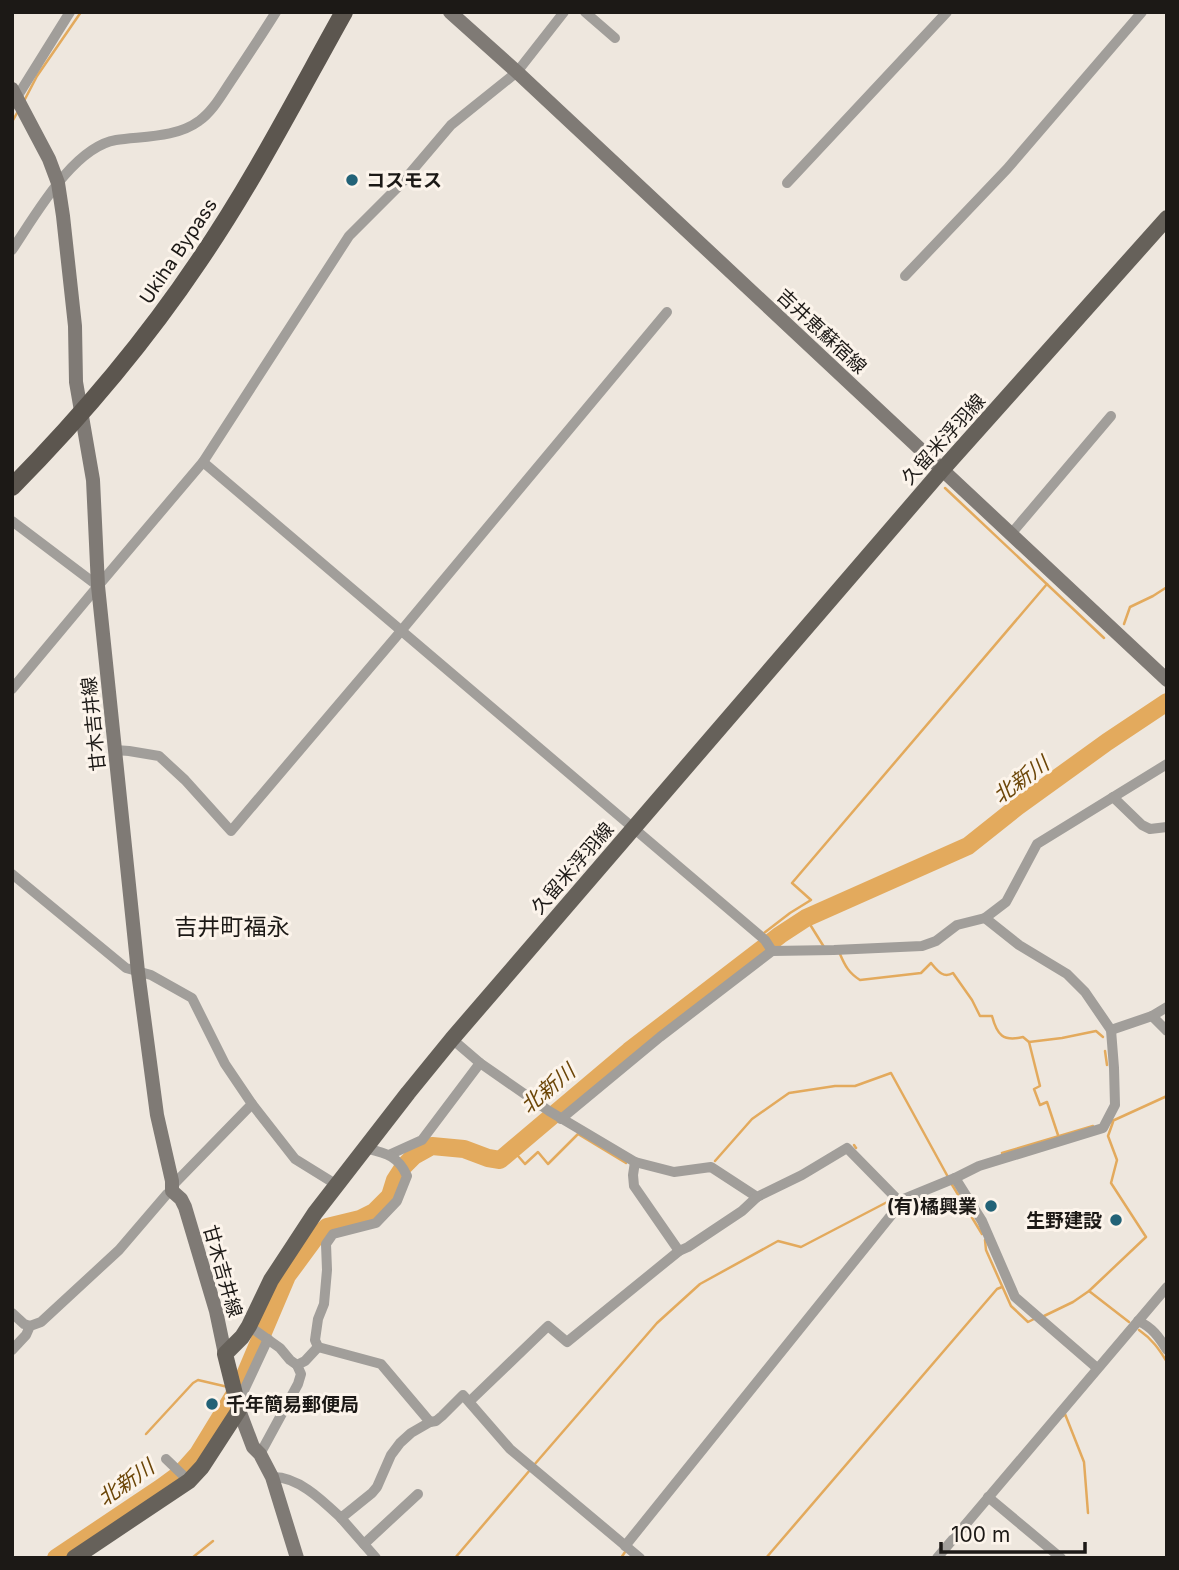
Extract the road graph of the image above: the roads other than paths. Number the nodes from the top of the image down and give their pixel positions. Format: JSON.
{"nodes":[{"id":1,"x":70,"y":12,"type":"edge"},
{"id":2,"x":276,"y":12,"type":"edge"},
{"id":3,"x":344,"y":12,"type":"edge"},
{"id":4,"x":450,"y":12,"type":"edge"},
{"id":5,"x":564,"y":12,"type":"edge"},
{"id":6,"x":585,"y":12,"type":"edge"},
{"id":7,"x":947,"y":12,"type":"edge"},
{"id":8,"x":1142,"y":12,"type":"edge"},
{"id":9,"x":615,"y":38,"type":"dead end"},
{"id":10,"x":517,"y":72,"type":"junction"},
{"id":11,"x":15,"y":97,"type":"edge"},
{"id":12,"x":58,"y":183,"type":"junction"},
{"id":13,"x":787,"y":183,"type":"dead end"},
{"id":14,"x":1167,"y":218,"type":"edge"},
{"id":15,"x":12,"y":250,"type":"edge"},
{"id":16,"x":905,"y":276,"type":"dead end"},
{"id":17,"x":667,"y":312,"type":"dead end"},
{"id":18,"x":81,"y":413,"type":"junction"},
{"id":19,"x":1111,"y":416,"type":"dead end"},
{"id":20,"x":203,"y":461,"type":"junction"},
{"id":21,"x":942,"y":470,"type":"junction"},
{"id":22,"x":12,"y":487,"type":"edge"},
{"id":23,"x":12,"y":521,"type":"edge"},
{"id":24,"x":1011,"y":534,"type":"junction"},
{"id":25,"x":98,"y":586,"type":"junction"},
{"id":26,"x":401,"y":631,"type":"junction"},
{"id":27,"x":1167,"y":680,"type":"edge"},
{"id":28,"x":12,"y":690,"type":"edge"},
{"id":29,"x":115,"y":750,"type":"junction"},
{"id":30,"x":1167,"y":764,"type":"edge"},
{"id":31,"x":1113,"y":797,"type":"junction"},
{"id":32,"x":1167,"y":827,"type":"edge"},
{"id":33,"x":634,"y":828,"type":"junction"},
{"id":34,"x":12,"y":874,"type":"edge"},
{"id":35,"x":985,"y":918,"type":"junction"},
{"id":36,"x":769,"y":946,"type":"junction"},
{"id":37,"x":138,"y":972,"type":"junction"},
{"id":38,"x":1167,"y":1007,"type":"edge"},
{"id":39,"x":1152,"y":1016,"type":"junction"},
{"id":40,"x":1111,"y":1030,"type":"junction"},
{"id":41,"x":1167,"y":1031,"type":"edge"},
{"id":42,"x":452,"y":1039,"type":"junction"},
{"id":43,"x":480,"y":1063,"type":"junction"},
{"id":44,"x":252,"y":1104,"type":"junction"},
{"id":45,"x":556,"y":1115,"type":"junction"},
{"id":46,"x":365,"y":1148,"type":"junction"},
{"id":47,"x":391,"y":1154,"type":"junction"},
{"id":48,"x":634,"y":1166,"type":"junction"},
{"id":49,"x":951,"y":1180,"type":"junction"},
{"id":50,"x":337,"y":1185,"type":"junction"},
{"id":51,"x":172,"y":1191,"type":"junction"},
{"id":52,"x":757,"y":1197,"type":"junction"},
{"id":53,"x":896,"y":1198,"type":"junction"},
{"id":54,"x":679,"y":1251,"type":"junction"},
{"id":55,"x":1167,"y":1287,"type":"edge"},
{"id":56,"x":12,"y":1313,"type":"edge"},
{"id":57,"x":1138,"y":1321,"type":"junction"},
{"id":58,"x":30,"y":1326,"type":"junction"},
{"id":59,"x":253,"y":1328,"type":"junction"},
{"id":60,"x":268,"y":1339,"type":"junction"},
{"id":61,"x":318,"y":1347,"type":"junction"},
{"id":62,"x":12,"y":1350,"type":"edge"},
{"id":63,"x":1167,"y":1350,"type":"edge"},
{"id":64,"x":225,"y":1354,"type":"junction"},
{"id":65,"x":298,"y":1365,"type":"junction"},
{"id":66,"x":1097,"y":1367,"type":"junction"},
{"id":67,"x":236,"y":1396,"type":"junction"},
{"id":68,"x":470,"y":1401,"type":"junction"},
{"id":69,"x":430,"y":1422,"type":"junction"},
{"id":70,"x":260,"y":1454,"type":"junction"},
{"id":71,"x":166,"y":1459,"type":"dead end"},
{"id":72,"x":272,"y":1477,"type":"junction"},
{"id":73,"x":188,"y":1479,"type":"junction"},
{"id":74,"x":418,"y":1493,"type":"dead end"},
{"id":75,"x":988,"y":1497,"type":"junction"},
{"id":76,"x":341,"y":1518,"type":"junction"},
{"id":77,"x":364,"y":1544,"type":"junction"},
{"id":78,"x":625,"y":1546,"type":"junction"},
{"id":79,"x":74,"y":1558,"type":"edge"},
{"id":80,"x":297,"y":1558,"type":"edge"},
{"id":81,"x":376,"y":1558,"type":"edge"},
{"id":82,"x":640,"y":1558,"type":"edge"},
{"id":83,"x":937,"y":1558,"type":"edge"},
{"id":84,"x":1061,"y":1558,"type":"edge"}],
"edges":[{"from":1,"to":11,"type":"street"},
{"from":2,"to":12,"type":"street"},
{"from":3,"to":18,"type":"highway","name":"Ukiha Bypass"},
{"from":4,"to":10,"type":"main road","name":"吉井恵蘇宿線"},
{"from":5,"to":10,"type":"street"},
{"from":6,"to":9,"type":"street"},
{"from":7,"to":13,"type":"street"},
{"from":8,"to":16,"type":"street"},
{"from":10,"to":20,"type":"street"},
{"from":10,"to":21,"type":"main road","name":"吉井恵蘇宿線"},
{"from":11,"to":12,"type":"main road","name":"甘木吉井線"},
{"from":12,"to":15,"type":"street"},
{"from":12,"to":18,"type":"main road","name":"甘木吉井線"},
{"from":14,"to":21,"type":"main road","name":"久留米浮羽線"},
{"from":17,"to":26,"type":"street"},
{"from":18,"to":22,"type":"highway","name":"Ukiha Bypass"},
{"from":18,"to":25,"type":"main road","name":"甘木吉井線"},
{"from":19,"to":24,"type":"street"},
{"from":20,"to":25,"type":"street"},
{"from":20,"to":26,"type":"street"},
{"from":21,"to":24,"type":"main road","name":"吉井恵蘇宿線"},
{"from":21,"to":33,"type":"main road","name":"久留米浮羽線"},
{"from":23,"to":25,"type":"street"},
{"from":24,"to":27,"type":"main road","name":"吉井恵蘇宿線"},
{"from":25,"to":28,"type":"street"},
{"from":25,"to":29,"type":"main road","name":"甘木吉井線"},
{"from":26,"to":29,"type":"street"},
{"from":26,"to":33,"type":"street"},
{"from":29,"to":37,"type":"main road","name":"甘木吉井線"},
{"from":30,"to":31,"type":"street"},
{"from":31,"to":32,"type":"street"},
{"from":31,"to":35,"type":"street"},
{"from":33,"to":36,"type":"street"},
{"from":33,"to":42,"type":"main road","name":"久留米浮羽線"},
{"from":34,"to":37,"type":"street"},
{"from":35,"to":36,"type":"street"},
{"from":35,"to":40,"type":"street"},
{"from":36,"to":45,"type":"street"},
{"from":37,"to":44,"type":"street"},
{"from":37,"to":51,"type":"main road","name":"甘木吉井線"},
{"from":38,"to":39,"type":"street"},
{"from":39,"to":40,"type":"street"},
{"from":39,"to":41,"type":"street"},
{"from":40,"to":49,"type":"street"},
{"from":42,"to":43,"type":"street"},
{"from":42,"to":46,"type":"main road","name":"久留米浮羽線"},
{"from":43,"to":45,"type":"street"},
{"from":43,"to":47,"type":"street"},
{"from":44,"to":50,"type":"street"},
{"from":44,"to":51,"type":"street"},
{"from":45,"to":48,"type":"street"},
{"from":46,"to":47,"type":"street"},
{"from":46,"to":50,"type":"main road","name":"久留米浮羽線"},
{"from":47,"to":61,"type":"street"},
{"from":48,"to":52,"type":"street"},
{"from":48,"to":54,"type":"street"},
{"from":49,"to":53,"type":"street"},
{"from":49,"to":66,"type":"street"},
{"from":50,"to":59,"type":"main road","name":"久留米浮羽線"},
{"from":51,"to":58,"type":"street"},
{"from":51,"to":64,"type":"main road","name":"甘木吉井線"},
{"from":52,"to":53,"type":"street"},
{"from":52,"to":54,"type":"street"},
{"from":53,"to":78,"type":"street"},
{"from":54,"to":68,"type":"street"},
{"from":55,"to":57,"type":"street"},
{"from":56,"to":58,"type":"street"},
{"from":57,"to":63,"type":"street"},
{"from":57,"to":66,"type":"street"},
{"from":58,"to":62,"type":"street"},
{"from":59,"to":60,"type":"street"},
{"from":59,"to":64,"type":"main road","name":"久留米浮羽線"},
{"from":60,"to":65,"type":"street"},
{"from":60,"to":67,"type":"street"},
{"from":61,"to":65,"type":"street"},
{"from":61,"to":69,"type":"street"},
{"from":64,"to":67,"type":"main road"},
{"from":65,"to":70,"type":"street"},
{"from":66,"to":75,"type":"street"},
{"from":67,"to":70,"type":"main road"},
{"from":67,"to":73,"type":"main road"},
{"from":68,"to":69,"type":"street"},
{"from":68,"to":78,"type":"street"},
{"from":69,"to":76,"type":"street"},
{"from":70,"to":72,"type":"main road"},
{"from":71,"to":73,"type":"street"},
{"from":72,"to":76,"type":"street"},
{"from":72,"to":80,"type":"main road"},
{"from":73,"to":79,"type":"main road"},
{"from":74,"to":77,"type":"street"},
{"from":75,"to":83,"type":"street"},
{"from":75,"to":84,"type":"street"},
{"from":76,"to":77,"type":"street"},
{"from":77,"to":81,"type":"street"},
{"from":78,"to":82,"type":"street"}]}
